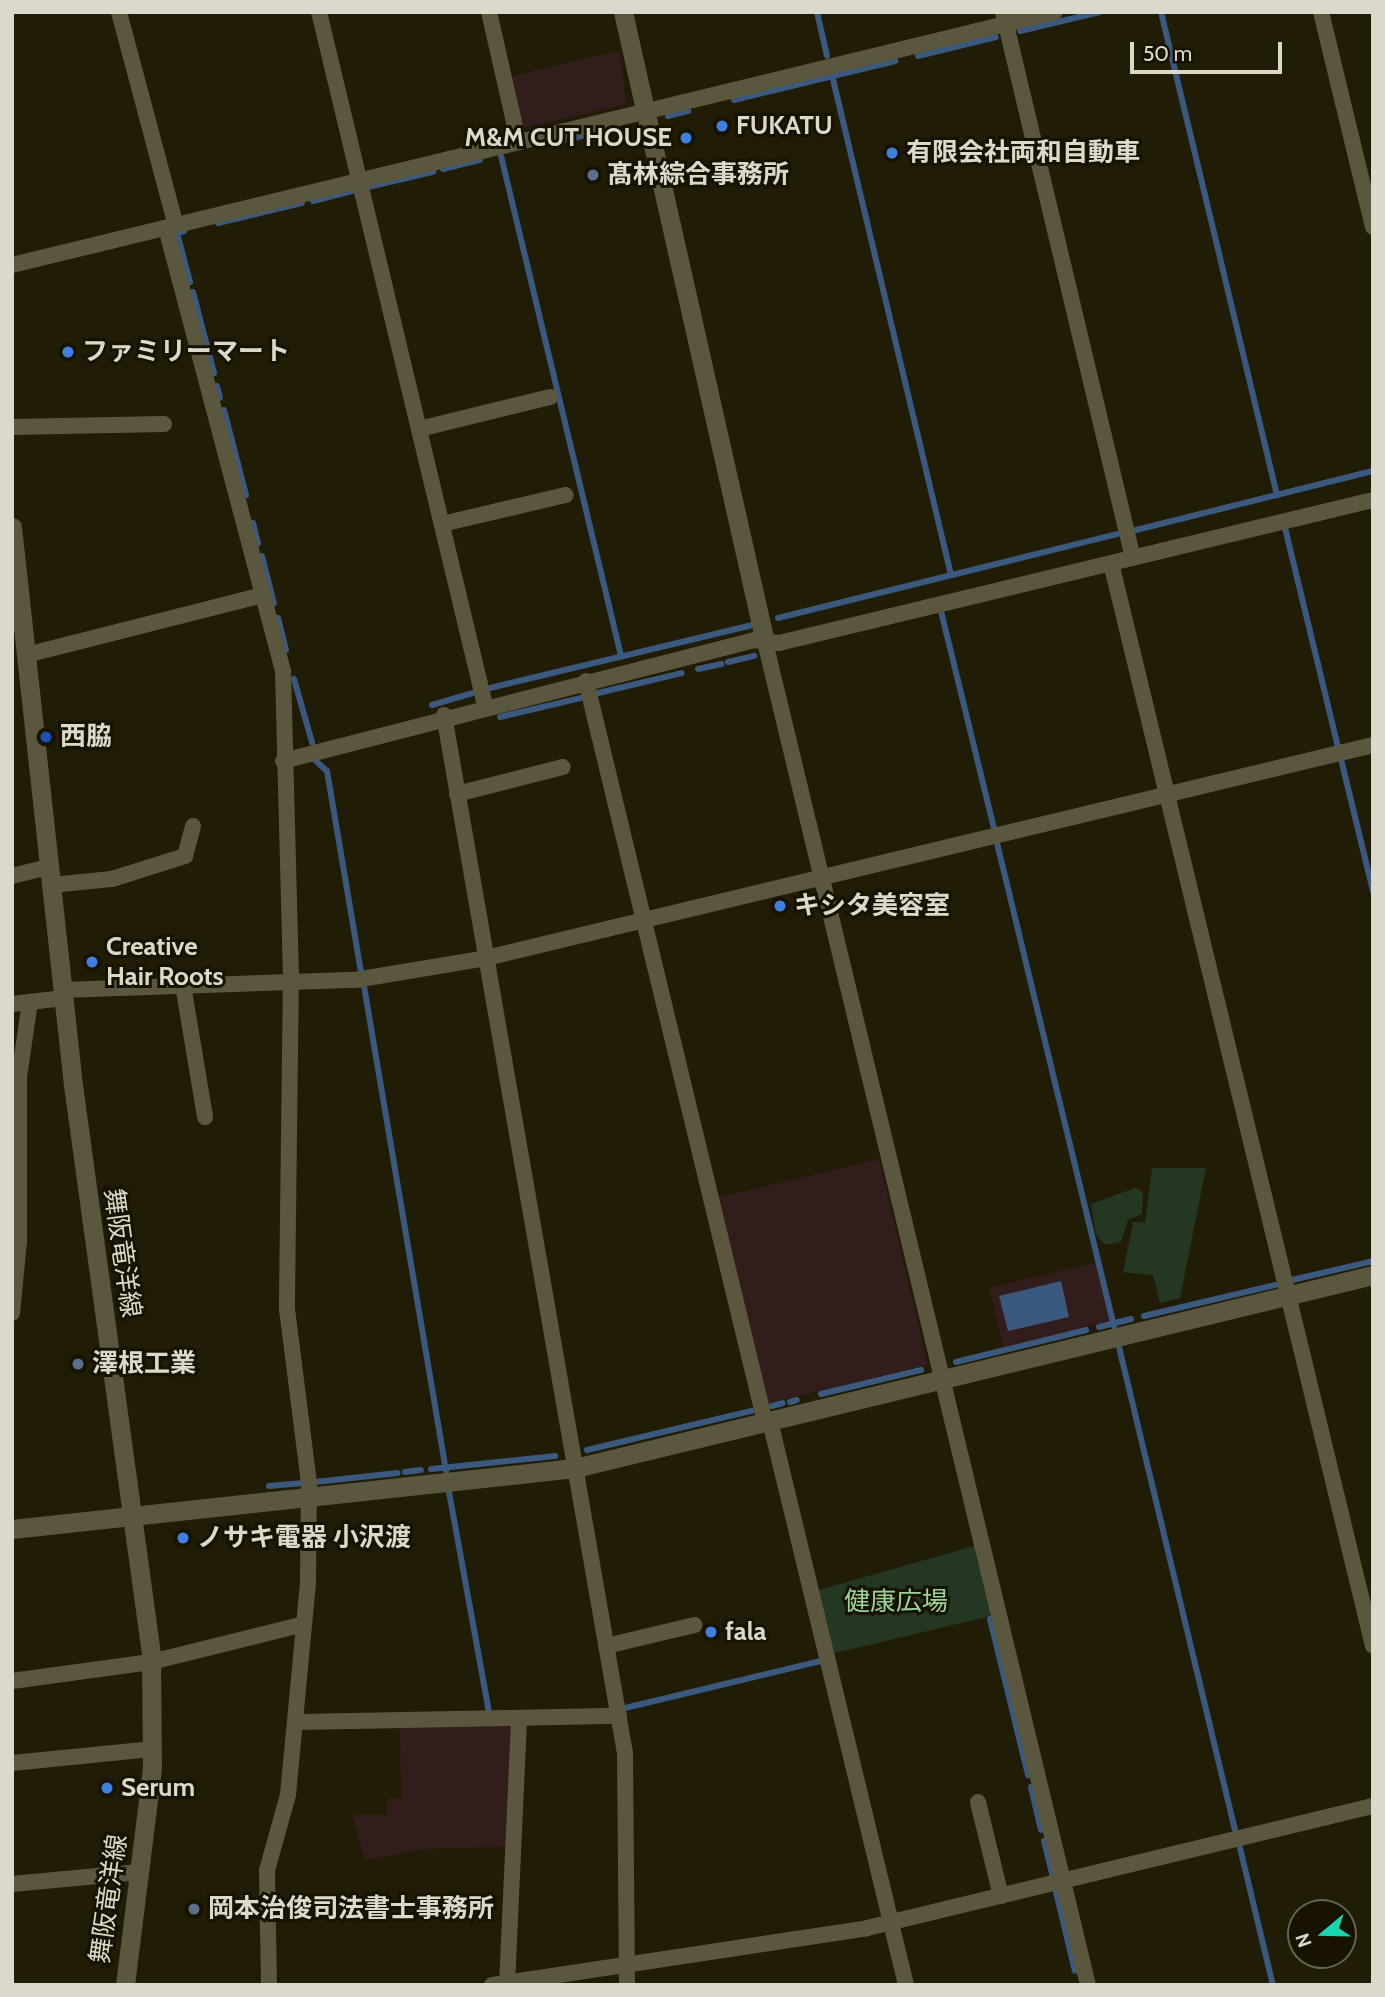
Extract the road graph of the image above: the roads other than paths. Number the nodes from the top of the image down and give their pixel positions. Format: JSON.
{"nodes":[{"id":1,"x":119,"y":12,"type":"edge"},
{"id":2,"x":319,"y":12,"type":"edge"},
{"id":3,"x":489,"y":12,"type":"edge"},
{"id":4,"x":623,"y":12,"type":"edge"},
{"id":5,"x":1055,"y":12,"type":"edge"},
{"id":6,"x":1321,"y":12,"type":"edge"},
{"id":7,"x":1004,"y":18,"type":"edge"},
{"id":8,"x":644,"y":110,"type":"junction"},
{"id":9,"x":518,"y":140,"type":"junction"},
{"id":10,"x":359,"y":178,"type":"junction"},
{"id":11,"x":170,"y":225,"type":"junction"},
{"id":12,"x":1373,"y":228,"type":"edge"},
{"id":13,"x":12,"y":265,"type":"edge"},
{"id":14,"x":550,"y":397,"type":"dead end"},
{"id":15,"x":164,"y":424,"type":"dead end"},
{"id":16,"x":12,"y":427,"type":"edge"},
{"id":17,"x":419,"y":429,"type":"junction"},
{"id":18,"x":566,"y":495,"type":"dead end"},
{"id":19,"x":1373,"y":500,"type":"edge"},
{"id":20,"x":442,"y":524,"type":"junction"},
{"id":21,"x":12,"y":527,"type":"edge"},
{"id":22,"x":1133,"y":558,"type":"junction"},
{"id":23,"x":1111,"y":563,"type":"junction"},
{"id":24,"x":16,"y":592,"type":"edge"},
{"id":25,"x":263,"y":595,"type":"junction"},
{"id":26,"x":765,"y":642,"type":"junction"},
{"id":27,"x":26,"y":655,"type":"junction"},
{"id":28,"x":586,"y":681,"type":"junction"},
{"id":29,"x":485,"y":705,"type":"junction"},
{"id":30,"x":444,"y":715,"type":"junction"},
{"id":31,"x":1373,"y":745,"type":"edge"},
{"id":32,"x":283,"y":761,"type":"junction"},
{"id":33,"x":563,"y":767,"type":"dead end"},
{"id":34,"x":457,"y":794,"type":"junction"},
{"id":35,"x":1167,"y":794,"type":"junction"},
{"id":36,"x":193,"y":826,"type":"dead end"},
{"id":37,"x":12,"y":876,"type":"edge"},
{"id":38,"x":50,"y":876,"type":"junction"},
{"id":39,"x":820,"y":878,"type":"junction"},
{"id":40,"x":644,"y":920,"type":"junction"},
{"id":41,"x":486,"y":958,"type":"junction"},
{"id":42,"x":289,"y":982,"type":"junction"},
{"id":43,"x":183,"y":985,"type":"junction"},
{"id":44,"x":63,"y":994,"type":"junction"},
{"id":45,"x":30,"y":1002,"type":"junction"},
{"id":46,"x":12,"y":1004,"type":"edge"},
{"id":47,"x":205,"y":1116,"type":"dead end"},
{"id":48,"x":1373,"y":1275,"type":"edge"},
{"id":49,"x":1288,"y":1295,"type":"junction"},
{"id":50,"x":12,"y":1313,"type":"edge"},
{"id":51,"x":941,"y":1379,"type":"junction"},
{"id":52,"x":767,"y":1421,"type":"junction"},
{"id":53,"x":575,"y":1468,"type":"junction"},
{"id":54,"x":309,"y":1496,"type":"junction"},
{"id":55,"x":131,"y":1511,"type":"junction"},
{"id":56,"x":12,"y":1529,"type":"edge"},
{"id":57,"x":300,"y":1625,"type":"junction"},
{"id":58,"x":695,"y":1625,"type":"dead end"},
{"id":59,"x":606,"y":1646,"type":"junction"},
{"id":60,"x":1373,"y":1646,"type":"edge"},
{"id":61,"x":151,"y":1662,"type":"junction"},
{"id":62,"x":12,"y":1681,"type":"edge"},
{"id":63,"x":619,"y":1716,"type":"junction"},
{"id":64,"x":519,"y":1719,"type":"junction"},
{"id":65,"x":296,"y":1722,"type":"junction"},
{"id":66,"x":153,"y":1749,"type":"junction"},
{"id":67,"x":12,"y":1763,"type":"edge"},
{"id":68,"x":978,"y":1802,"type":"dead end"},
{"id":69,"x":1373,"y":1806,"type":"edge"},
{"id":70,"x":139,"y":1872,"type":"junction"},
{"id":71,"x":1063,"y":1881,"type":"junction"},
{"id":72,"x":12,"y":1884,"type":"edge"},
{"id":73,"x":1000,"y":1896,"type":"junction"},
{"id":74,"x":891,"y":1922,"type":"junction"},
{"id":75,"x":627,"y":1964,"type":"junction"},
{"id":76,"x":502,"y":1983,"type":"edge"},
{"id":77,"x":125,"y":1985,"type":"edge"},
{"id":78,"x":269,"y":1985,"type":"edge"},
{"id":79,"x":627,"y":1985,"type":"edge"},
{"id":80,"x":906,"y":1985,"type":"edge"},
{"id":81,"x":1088,"y":1985,"type":"edge"}],
"edges":[{"from":1,"to":11,"type":"street"},
{"from":2,"to":10,"type":"street"},
{"from":3,"to":9,"type":"street"},
{"from":4,"to":8,"type":"street"},
{"from":5,"to":7,"type":"street"},
{"from":6,"to":12,"type":"street"},
{"from":7,"to":8,"type":"street"},
{"from":7,"to":22,"type":"street"},
{"from":8,"to":9,"type":"street"},
{"from":8,"to":26,"type":"street"},
{"from":9,"to":10,"type":"street"},
{"from":10,"to":11,"type":"street"},
{"from":10,"to":17,"type":"street"},
{"from":11,"to":13,"type":"street"},
{"from":11,"to":25,"type":"street"},
{"from":14,"to":17,"type":"street"},
{"from":15,"to":16,"type":"street"},
{"from":17,"to":20,"type":"street"},
{"from":18,"to":20,"type":"street"},
{"from":19,"to":22,"type":"street"},
{"from":20,"to":29,"type":"street"},
{"from":21,"to":24,"type":"street","name":"舞阪竜洋線"},
{"from":22,"to":23,"type":"street"},
{"from":23,"to":26,"type":"street"},
{"from":23,"to":35,"type":"street"},
{"from":24,"to":27,"type":"street","name":"舞阪竜洋線"},
{"from":25,"to":27,"type":"street"},
{"from":25,"to":32,"type":"street"},
{"from":26,"to":28,"type":"street"},
{"from":26,"to":39,"type":"street"},
{"from":27,"to":38,"type":"street","name":"舞阪竜洋線"},
{"from":28,"to":29,"type":"street"},
{"from":28,"to":40,"type":"street"},
{"from":29,"to":30,"type":"street"},
{"from":30,"to":32,"type":"street"},
{"from":30,"to":34,"type":"street"},
{"from":31,"to":35,"type":"street"},
{"from":32,"to":42,"type":"street"},
{"from":33,"to":34,"type":"street"},
{"from":34,"to":41,"type":"street"},
{"from":35,"to":39,"type":"street"},
{"from":35,"to":49,"type":"street"},
{"from":36,"to":38,"type":"street"},
{"from":37,"to":38,"type":"street"},
{"from":38,"to":44,"type":"street","name":"舞阪竜洋線"},
{"from":39,"to":40,"type":"street"},
{"from":39,"to":51,"type":"street"},
{"from":40,"to":41,"type":"street"},
{"from":40,"to":52,"type":"street"},
{"from":41,"to":42,"type":"street"},
{"from":41,"to":53,"type":"street"},
{"from":42,"to":43,"type":"street"},
{"from":42,"to":54,"type":"street"},
{"from":43,"to":44,"type":"street"},
{"from":43,"to":47,"type":"street"},
{"from":44,"to":45,"type":"street"},
{"from":44,"to":55,"type":"street","name":"舞阪竜洋線"},
{"from":45,"to":46,"type":"street"},
{"from":45,"to":50,"type":"street"},
{"from":48,"to":49,"type":"street"},
{"from":49,"to":51,"type":"street"},
{"from":49,"to":60,"type":"street"},
{"from":51,"to":52,"type":"street"},
{"from":51,"to":71,"type":"street"},
{"from":52,"to":53,"type":"street"},
{"from":52,"to":74,"type":"street"},
{"from":53,"to":54,"type":"street"},
{"from":53,"to":59,"type":"street"},
{"from":54,"to":55,"type":"street"},
{"from":54,"to":57,"type":"street"},
{"from":55,"to":56,"type":"street"},
{"from":55,"to":61,"type":"street","name":"舞阪竜洋線"},
{"from":57,"to":61,"type":"street"},
{"from":57,"to":65,"type":"street"},
{"from":58,"to":59,"type":"street"},
{"from":59,"to":63,"type":"street"},
{"from":61,"to":62,"type":"street"},
{"from":61,"to":66,"type":"street","name":"舞阪竜洋線"},
{"from":63,"to":64,"type":"street"},
{"from":63,"to":75,"type":"street"},
{"from":64,"to":65,"type":"street"},
{"from":64,"to":76,"type":"street"},
{"from":65,"to":78,"type":"street"},
{"from":66,"to":67,"type":"street"},
{"from":66,"to":70,"type":"street","name":"舞阪竜洋線"},
{"from":68,"to":73,"type":"street"},
{"from":69,"to":71,"type":"street"},
{"from":70,"to":72,"type":"street"},
{"from":70,"to":77,"type":"street","name":"舞阪竜洋線"},
{"from":71,"to":73,"type":"street"},
{"from":71,"to":81,"type":"street"},
{"from":73,"to":74,"type":"street"},
{"from":74,"to":75,"type":"street"},
{"from":74,"to":80,"type":"street"},
{"from":75,"to":76,"type":"street"},
{"from":75,"to":79,"type":"street"}]}
